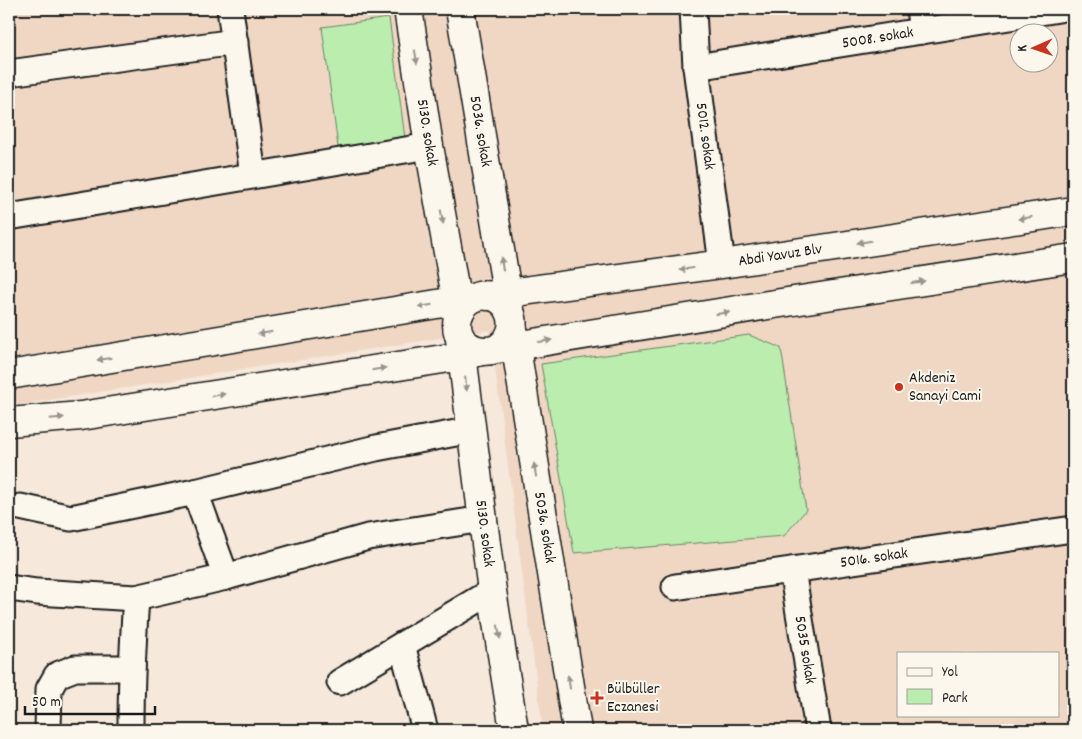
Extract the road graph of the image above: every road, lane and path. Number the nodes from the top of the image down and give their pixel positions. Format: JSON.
{"nodes":[{"id":1,"x":230,"y":9,"type":"edge"},
{"id":2,"x":408,"y":9,"type":"edge"},
{"id":3,"x":460,"y":9,"type":"edge"},
{"id":4,"x":693,"y":9,"type":"edge"},
{"id":5,"x":1060,"y":9,"type":"edge"},
{"id":6,"x":921,"y":20,"type":"edge"},
{"id":7,"x":235,"y":42,"type":"junction"},
{"id":8,"x":696,"y":68,"type":"junction"},
{"id":9,"x":9,"y":73,"type":"edge"},
{"id":10,"x":430,"y":146,"type":"junction"},
{"id":11,"x":253,"y":175,"type":"junction"},
{"id":12,"x":1073,"y":211,"type":"edge"},
{"id":13,"x":9,"y":218,"type":"edge"},
{"id":14,"x":1073,"y":258,"type":"edge"},
{"id":15,"x":722,"y":264,"type":"junction"},
{"id":16,"x":485,"y":323,"type":"junction"},
{"id":17,"x":9,"y":375,"type":"edge"},
{"id":18,"x":9,"y":422,"type":"edge"},
{"id":19,"x":472,"y":430,"type":"junction"},
{"id":20,"x":195,"y":492,"type":"junction"},
{"id":21,"x":20,"y":507,"type":"dead end"},
{"id":22,"x":483,"y":519,"type":"junction"},
{"id":23,"x":1073,"y":529,"type":"edge"},
{"id":24,"x":792,"y":570,"type":"junction"},
{"id":25,"x":226,"y":577,"type":"junction"},
{"id":26,"x":675,"y":587,"type":"dead end"},
{"id":27,"x":9,"y":588,"type":"edge"},
{"id":28,"x":492,"y":591,"type":"junction"},
{"id":29,"x":136,"y":598,"type":"junction"},
{"id":30,"x":402,"y":645,"type":"junction"},
{"id":31,"x":132,"y":668,"type":"junction"},
{"id":32,"x":340,"y":682,"type":"dead end"},
{"id":33,"x":48,"y":730,"type":"edge"},
{"id":34,"x":132,"y":730,"type":"edge"},
{"id":35,"x":425,"y":730,"type":"edge"},
{"id":36,"x":514,"y":730,"type":"edge"},
{"id":37,"x":577,"y":730,"type":"edge"},
{"id":38,"x":818,"y":730,"type":"edge"}],
"edges":[{"from":1,"to":7,"type":"street"},
{"from":2,"to":10,"type":"main road","name":"5130. sokak","one_way":true},
{"from":16,"to":3,"type":"main road","name":"5036. sokak","one_way":true},
{"from":4,"to":8,"type":"street","name":"5012. sokak"},
{"from":5,"to":6,"type":"street","name":"5008. sokak"},
{"from":6,"to":8,"type":"street","name":"5008. sokak"},
{"from":7,"to":9,"type":"street"},
{"from":7,"to":11,"type":"street"},
{"from":8,"to":15,"type":"street","name":"5012. sokak"},
{"from":10,"to":11,"type":"street"},
{"from":10,"to":16,"type":"main road","name":"5130. sokak","one_way":true},
{"from":11,"to":13,"type":"street"},
{"from":12,"to":15,"type":"main road","name":"Abdi Yavuz Blv","one_way":true},
{"from":16,"to":14,"type":"main road","one_way":true},
{"from":15,"to":16,"type":"main road","name":"Abdi Yavuz Blv","one_way":true},
{"from":16,"to":17,"type":"main road","one_way":true},
{"from":18,"to":16,"type":"main road","one_way":true},
{"from":16,"to":19,"type":"main road","name":"5130. sokak","one_way":true},
{"from":37,"to":16,"type":"main road","name":"5036. sokak","one_way":true},
{"from":19,"to":20,"type":"street"},
{"from":19,"to":22,"type":"main road","name":"5130. sokak"},
{"from":20,"to":21,"type":"street"},
{"from":20,"to":25,"type":"street"},
{"from":22,"to":25,"type":"street"},
{"from":22,"to":28,"type":"main road","name":"5130. sokak"},
{"from":23,"to":24,"type":"street","name":"5016. sokak"},
{"from":24,"to":26,"type":"street","name":"5016. sokak"},
{"from":24,"to":38,"type":"street","name":"5035 sokak"},
{"from":25,"to":29,"type":"street"},
{"from":27,"to":29,"type":"street"},
{"from":28,"to":30,"type":"street"},
{"from":28,"to":36,"type":"main road","name":"5130. sokak","one_way":true},
{"from":29,"to":31,"type":"street"},
{"from":30,"to":32,"type":"street"},
{"from":30,"to":35,"type":"street"},
{"from":31,"to":33,"type":"street"},
{"from":31,"to":34,"type":"street"}]}
